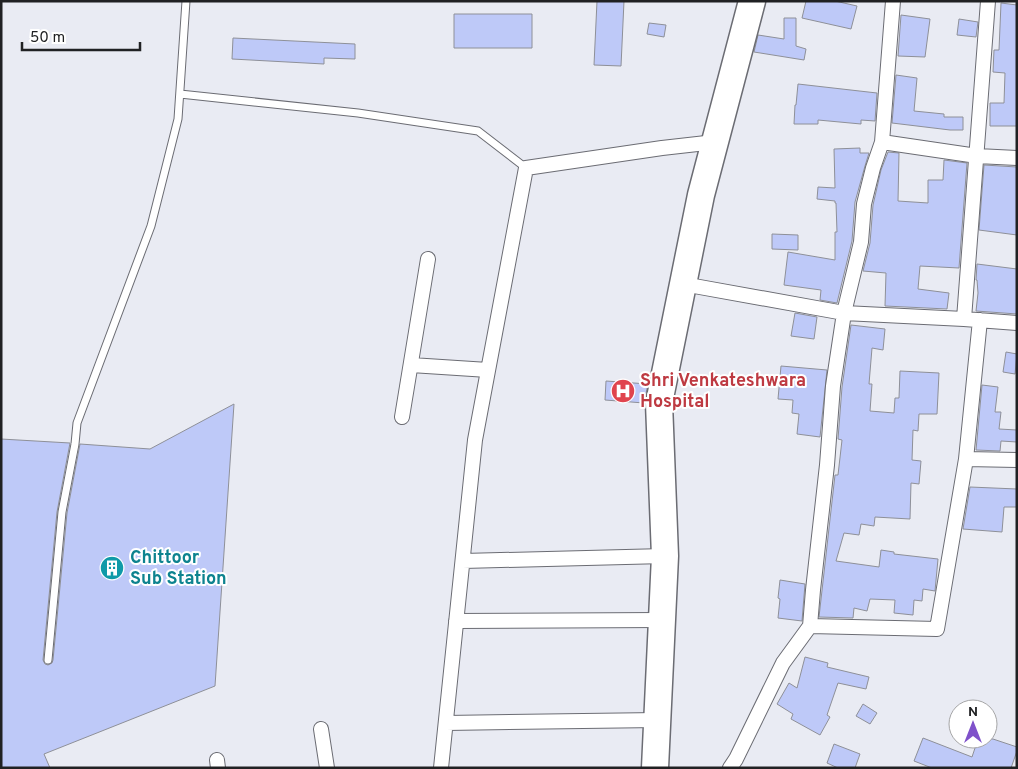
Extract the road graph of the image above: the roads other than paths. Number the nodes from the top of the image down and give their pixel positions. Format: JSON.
{"nodes":[{"id":1,"x":186,"y":1,"type":"edge"},
{"id":2,"x":752,"y":1,"type":"edge"},
{"id":3,"x":893,"y":1,"type":"edge"},
{"id":4,"x":988,"y":1,"type":"edge"},
{"id":5,"x":180,"y":94,"type":"junction"},
{"id":6,"x":715,"y":142,"type":"junction"},
{"id":7,"x":882,"y":142,"type":"junction"},
{"id":8,"x":977,"y":156,"type":"junction"},
{"id":9,"x":1017,"y":158,"type":"edge"},
{"id":10,"x":526,"y":168,"type":"junction"},
{"id":11,"x":428,"y":259,"type":"dead end"},
{"id":12,"x":683,"y":284,"type":"junction"},
{"id":13,"x":844,"y":313,"type":"junction"},
{"id":14,"x":964,"y":319,"type":"junction"},
{"id":15,"x":980,"y":320,"type":"junction"},
{"id":16,"x":1017,"y":323,"type":"edge"},
{"id":17,"x":411,"y":365,"type":"junction"},
{"id":18,"x":488,"y":370,"type":"junction"},
{"id":19,"x":402,"y":417,"type":"dead end"},
{"id":20,"x":966,"y":459,"type":"junction"},
{"id":21,"x":1017,"y":460,"type":"edge"},
{"id":22,"x":665,"y":556,"type":"junction"},
{"id":23,"x":463,"y":561,"type":"junction"},
{"id":24,"x":662,"y":620,"type":"junction"},
{"id":25,"x":456,"y":621,"type":"junction"},
{"id":26,"x":810,"y":626,"type":"junction"},
{"id":27,"x":48,"y":660,"type":"dead end"},
{"id":28,"x":658,"y":720,"type":"junction"},
{"id":29,"x":446,"y":723,"type":"junction"},
{"id":30,"x":321,"y":729,"type":"dead end"},
{"id":31,"x":327,"y":768,"type":"edge"},
{"id":32,"x":441,"y":768,"type":"edge"},
{"id":33,"x":655,"y":768,"type":"edge"},
{"id":34,"x":730,"y":768,"type":"edge"}],
"edges":[{"from":1,"to":5,"type":"lane"},
{"from":2,"to":6,"type":"highway"},
{"from":3,"to":7,"type":"street"},
{"from":4,"to":8,"type":"street"},
{"from":5,"to":10,"type":"lane"},
{"from":5,"to":27,"type":"lane"},
{"from":6,"to":10,"type":"street"},
{"from":6,"to":12,"type":"highway"},
{"from":7,"to":8,"type":"street"},
{"from":7,"to":13,"type":"street"},
{"from":8,"to":9,"type":"street"},
{"from":8,"to":14,"type":"street"},
{"from":10,"to":18,"type":"street"},
{"from":11,"to":17,"type":"street"},
{"from":12,"to":13,"type":"street"},
{"from":12,"to":22,"type":"highway"},
{"from":13,"to":14,"type":"street"},
{"from":13,"to":26,"type":"street"},
{"from":14,"to":15,"type":"street"},
{"from":15,"to":16,"type":"street"},
{"from":15,"to":20,"type":"street"},
{"from":17,"to":18,"type":"street"},
{"from":17,"to":19,"type":"street"},
{"from":18,"to":23,"type":"street"},
{"from":20,"to":21,"type":"street"},
{"from":20,"to":26,"type":"street"},
{"from":22,"to":23,"type":"street"},
{"from":22,"to":24,"type":"highway"},
{"from":23,"to":25,"type":"street"},
{"from":24,"to":25,"type":"street"},
{"from":24,"to":28,"type":"highway"},
{"from":25,"to":29,"type":"street"},
{"from":26,"to":34,"type":"street"},
{"from":28,"to":29,"type":"street"},
{"from":28,"to":33,"type":"highway"},
{"from":29,"to":32,"type":"street"},
{"from":30,"to":31,"type":"street"}]}
